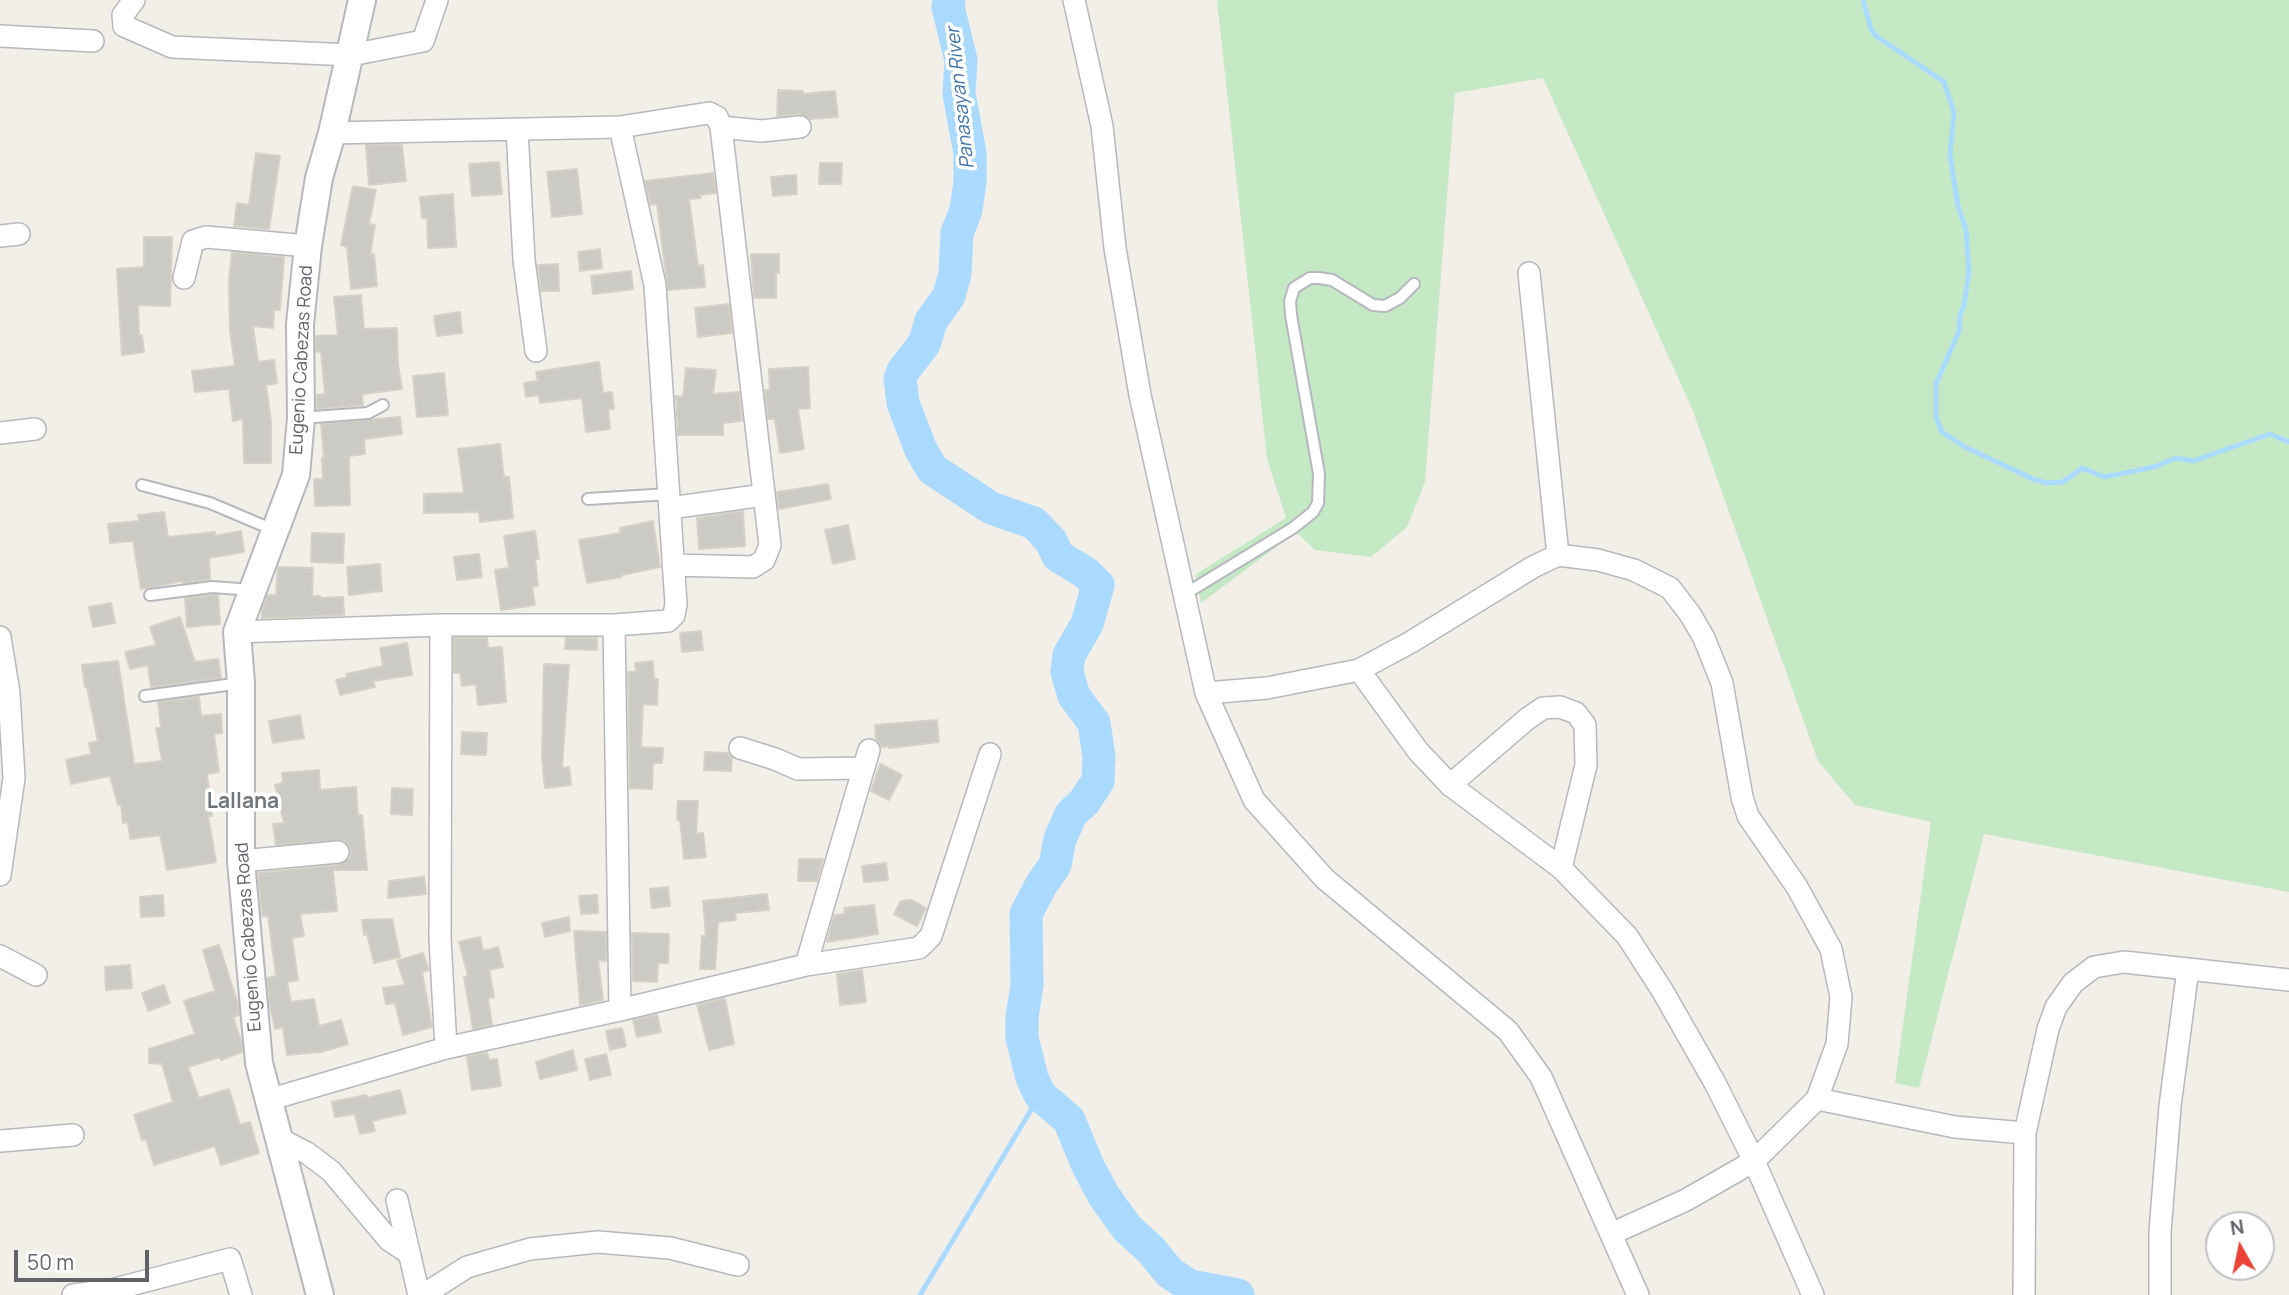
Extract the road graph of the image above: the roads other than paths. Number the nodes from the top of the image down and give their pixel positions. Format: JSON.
{"nodes":[{"id":1,"x":134,"y":0,"type":"edge"},
{"id":2,"x":362,"y":0,"type":"edge"},
{"id":3,"x":437,"y":0,"type":"edge"},
{"id":4,"x":1074,"y":0,"type":"edge"},
{"id":5,"x":0,"y":36,"type":"edge"},
{"id":6,"x":93,"y":41,"type":"dead end"},
{"id":7,"x":351,"y":55,"type":"junction"},
{"id":8,"x":620,"y":127,"type":"junction"},
{"id":9,"x":721,"y":127,"type":"junction"},
{"id":10,"x":800,"y":127,"type":"dead end"},
{"id":11,"x":517,"y":129,"type":"junction"},
{"id":12,"x":332,"y":133,"type":"junction"},
{"id":13,"x":308,"y":246,"type":"junction"},
{"id":14,"x":1529,"y":273,"type":"dead end"},
{"id":15,"x":184,"y":278,"type":"dead end"},
{"id":16,"x":1413,"y":284,"type":"dead end"},
{"id":17,"x":536,"y":351,"type":"dead end"},
{"id":18,"x":383,"y":405,"type":"dead end"},
{"id":19,"x":301,"y":418,"type":"junction"},
{"id":20,"x":35,"y":429,"type":"dead end"},
{"id":21,"x":0,"y":433,"type":"edge"},
{"id":22,"x":142,"y":485,"type":"dead end"},
{"id":23,"x":764,"y":495,"type":"junction"},
{"id":24,"x":588,"y":499,"type":"dead end"},
{"id":25,"x":670,"y":501,"type":"junction"},
{"id":26,"x":275,"y":531,"type":"junction"},
{"id":27,"x":1558,"y":555,"type":"junction"},
{"id":28,"x":674,"y":565,"type":"junction"},
{"id":29,"x":253,"y":590,"type":"junction"},
{"id":30,"x":150,"y":594,"type":"dead end"},
{"id":31,"x":1185,"y":594,"type":"junction"},
{"id":32,"x":441,"y":625,"type":"junction"},
{"id":33,"x":614,"y":625,"type":"junction"},
{"id":34,"x":237,"y":632,"type":"junction"},
{"id":35,"x":0,"y":637,"type":"edge"},
{"id":36,"x":1360,"y":670,"type":"junction"},
{"id":37,"x":241,"y":683,"type":"junction"},
{"id":38,"x":1206,"y":693,"type":"junction"},
{"id":39,"x":145,"y":696,"type":"dead end"},
{"id":40,"x":740,"y":748,"type":"dead end"},
{"id":41,"x":990,"y":754,"type":"dead end"},
{"id":42,"x":1450,"y":785,"type":"junction"},
{"id":43,"x":338,"y":852,"type":"dead end"},
{"id":44,"x":240,"y":861,"type":"junction"},
{"id":45,"x":1561,"y":868,"type":"junction"},
{"id":46,"x":0,"y":874,"type":"edge"},
{"id":47,"x":0,"y":956,"type":"edge"},
{"id":48,"x":806,"y":965,"type":"junction"},
{"id":49,"x":2188,"y":969,"type":"junction"},
{"id":50,"x":36,"y":975,"type":"dead end"},
{"id":51,"x":2289,"y":980,"type":"edge"},
{"id":52,"x":620,"y":1010,"type":"junction"},
{"id":53,"x":446,"y":1048,"type":"junction"},
{"id":54,"x":1816,"y":1099,"type":"junction"},
{"id":55,"x":268,"y":1100,"type":"junction"},
{"id":56,"x":2025,"y":1133,"type":"junction"},
{"id":57,"x":74,"y":1135,"type":"dead end"},
{"id":58,"x":278,"y":1138,"type":"junction"},
{"id":59,"x":0,"y":1142,"type":"edge"},
{"id":60,"x":1755,"y":1161,"type":"junction"},
{"id":61,"x":397,"y":1200,"type":"dead end"},
{"id":62,"x":1611,"y":1234,"type":"junction"},
{"id":63,"x":407,"y":1252,"type":"junction"},
{"id":64,"x":738,"y":1265,"type":"dead end"},
{"id":65,"x":73,"y":1295,"type":"edge"},
{"id":66,"x":241,"y":1295,"type":"edge"},
{"id":67,"x":320,"y":1295,"type":"edge"},
{"id":68,"x":421,"y":1295,"type":"edge"},
{"id":69,"x":1638,"y":1295,"type":"edge"},
{"id":70,"x":1813,"y":1295,"type":"edge"},
{"id":71,"x":2024,"y":1295,"type":"edge"},
{"id":72,"x":2160,"y":1295,"type":"edge"}],
"edges":[{"from":1,"to":7,"type":"street"},
{"from":2,"to":7,"type":"street","name":"Eugenio Cabezas Road"},
{"from":3,"to":7,"type":"street"},
{"from":4,"to":31,"type":"street"},
{"from":5,"to":6,"type":"street"},
{"from":7,"to":12,"type":"street","name":"Eugenio Cabezas Road"},
{"from":8,"to":9,"type":"street"},
{"from":8,"to":11,"type":"street"},
{"from":8,"to":25,"type":"street"},
{"from":9,"to":10,"type":"street"},
{"from":9,"to":23,"type":"street"},
{"from":11,"to":12,"type":"street"},
{"from":11,"to":17,"type":"street"},
{"from":12,"to":13,"type":"street","name":"Eugenio Cabezas Road"},
{"from":13,"to":15,"type":"street"},
{"from":13,"to":19,"type":"street","name":"Eugenio Cabezas Road"},
{"from":14,"to":27,"type":"street"},
{"from":16,"to":31,"type":"lane"},
{"from":18,"to":19,"type":"lane"},
{"from":19,"to":26,"type":"street","name":"Eugenio Cabezas Road"},
{"from":20,"to":21,"type":"street"},
{"from":22,"to":26,"type":"lane"},
{"from":23,"to":25,"type":"street"},
{"from":23,"to":28,"type":"street"},
{"from":24,"to":25,"type":"lane"},
{"from":25,"to":28,"type":"street"},
{"from":26,"to":29,"type":"street","name":"Eugenio Cabezas Road"},
{"from":27,"to":36,"type":"street"},
{"from":27,"to":54,"type":"street"},
{"from":28,"to":33,"type":"street"},
{"from":29,"to":30,"type":"lane"},
{"from":29,"to":34,"type":"street","name":"Eugenio Cabezas Road"},
{"from":31,"to":38,"type":"street"},
{"from":32,"to":33,"type":"street"},
{"from":32,"to":34,"type":"street"},
{"from":32,"to":53,"type":"street"},
{"from":33,"to":52,"type":"street"},
{"from":34,"to":37,"type":"street","name":"Eugenio Cabezas Road"},
{"from":35,"to":46,"type":"street"},
{"from":36,"to":38,"type":"street"},
{"from":36,"to":42,"type":"street"},
{"from":37,"to":39,"type":"lane"},
{"from":37,"to":44,"type":"street","name":"Eugenio Cabezas Road"},
{"from":38,"to":62,"type":"street"},
{"from":40,"to":48,"type":"street"},
{"from":41,"to":48,"type":"street"},
{"from":42,"to":45,"type":"street"},
{"from":42,"to":45,"type":"street"},
{"from":43,"to":44,"type":"street"},
{"from":44,"to":55,"type":"street","name":"Eugenio Cabezas Road"},
{"from":45,"to":60,"type":"street"},
{"from":47,"to":50,"type":"street"},
{"from":48,"to":52,"type":"street"},
{"from":49,"to":51,"type":"street"},
{"from":49,"to":56,"type":"street"},
{"from":49,"to":72,"type":"street"},
{"from":52,"to":53,"type":"street"},
{"from":53,"to":55,"type":"street"},
{"from":54,"to":56,"type":"street"},
{"from":54,"to":60,"type":"street"},
{"from":55,"to":58,"type":"street","name":"Eugenio Cabezas Road"},
{"from":56,"to":71,"type":"street"},
{"from":57,"to":59,"type":"street"},
{"from":58,"to":63,"type":"street"},
{"from":58,"to":67,"type":"street","name":"Eugenio Cabezas Road"},
{"from":60,"to":62,"type":"street"},
{"from":60,"to":70,"type":"street"},
{"from":61,"to":63,"type":"street"},
{"from":62,"to":69,"type":"street"},
{"from":63,"to":68,"type":"street"},
{"from":64,"to":68,"type":"street"},
{"from":65,"to":66,"type":"street"}]}
